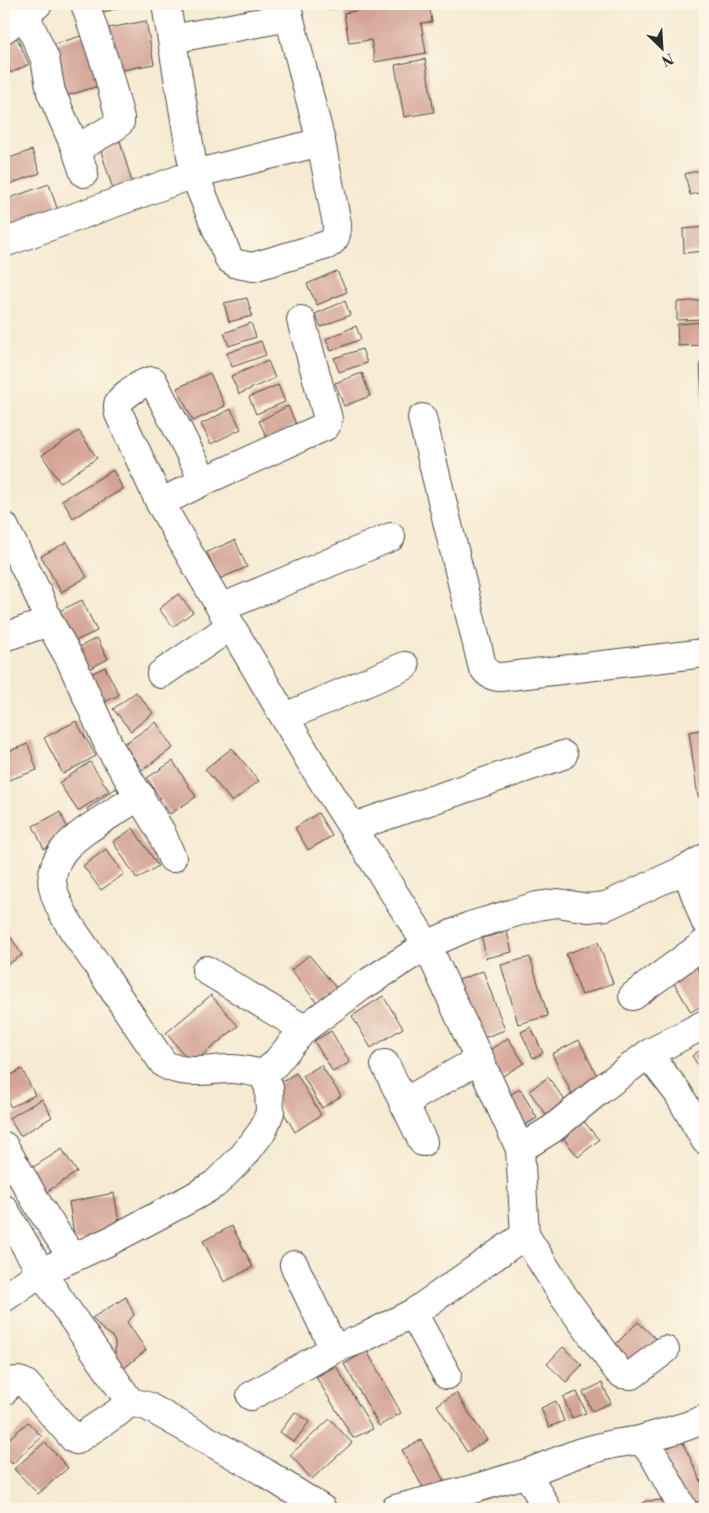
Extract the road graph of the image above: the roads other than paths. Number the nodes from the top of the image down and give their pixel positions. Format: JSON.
{"nodes":[{"id":1,"x":85,"y":4,"type":"edge"},
{"id":2,"x":166,"y":4,"type":"edge"},
{"id":3,"x":288,"y":11,"type":"edge"},
{"id":4,"x":22,"y":16,"type":"edge"},
{"id":5,"x":172,"y":39,"type":"junction"},
{"id":6,"x":321,"y":142,"type":"junction"},
{"id":7,"x":194,"y":174,"type":"junction"},
{"id":8,"x":4,"y":243,"type":"edge"},
{"id":9,"x":301,"y":320,"type":"dead end"},
{"id":10,"x":422,"y":418,"type":"dead end"},
{"id":11,"x":204,"y":480,"type":"junction"},
{"id":12,"x":160,"y":503,"type":"junction"},
{"id":13,"x":4,"y":526,"type":"edge"},
{"id":14,"x":391,"y":537,"type":"dead end"},
{"id":15,"x":226,"y":617,"type":"junction"},
{"id":16,"x":49,"y":622,"type":"junction"},
{"id":17,"x":4,"y":637,"type":"edge"},
{"id":18,"x":705,"y":653,"type":"edge"},
{"id":19,"x":405,"y":666,"type":"dead end"},
{"id":20,"x":161,"y":674,"type":"dead end"},
{"id":21,"x":285,"y":717,"type":"junction"},
{"id":22,"x":563,"y":755,"type":"dead end"},
{"id":23,"x":140,"y":795,"type":"junction"},
{"id":24,"x":353,"y":827,"type":"junction"},
{"id":25,"x":172,"y":858,"type":"dead end"},
{"id":26,"x":696,"y":864,"type":"edge"},
{"id":27,"x":705,"y":921,"type":"edge"},
{"id":28,"x":705,"y":943,"type":"edge"},
{"id":29,"x":427,"y":945,"type":"junction"},
{"id":30,"x":206,"y":970,"type":"dead end"},
{"id":31,"x":633,"y":996,"type":"dead end"},
{"id":32,"x":705,"y":1024,"type":"edge"},
{"id":33,"x":304,"y":1029,"type":"junction"},
{"id":34,"x":648,"y":1054,"type":"junction"},
{"id":35,"x":480,"y":1059,"type":"junction"},
{"id":36,"x":385,"y":1064,"type":"dead end"},
{"id":37,"x":263,"y":1074,"type":"junction"},
{"id":38,"x":403,"y":1103,"type":"junction"},
{"id":39,"x":705,"y":1140,"type":"edge"},
{"id":40,"x":423,"y":1142,"type":"dead end"},
{"id":41,"x":4,"y":1148,"type":"edge"},
{"id":42,"x":520,"y":1149,"type":"junction"},
{"id":43,"x":4,"y":1209,"type":"edge"},
{"id":44,"x":525,"y":1235,"type":"junction"},
{"id":45,"x":72,"y":1257,"type":"junction"},
{"id":46,"x":294,"y":1265,"type":"dead end"},
{"id":47,"x":41,"y":1272,"type":"junction"},
{"id":48,"x":4,"y":1298,"type":"edge"},
{"id":49,"x":413,"y":1313,"type":"junction"},
{"id":50,"x":334,"y":1349,"type":"junction"},
{"id":51,"x":665,"y":1350,"type":"dead end"},
{"id":52,"x":447,"y":1375,"type":"dead end"},
{"id":53,"x":4,"y":1391,"type":"edge"},
{"id":54,"x":251,"y":1396,"type":"dead end"},
{"id":55,"x":130,"y":1402,"type":"junction"},
{"id":56,"x":705,"y":1419,"type":"edge"},
{"id":57,"x":640,"y":1440,"type":"junction"},
{"id":58,"x":527,"y":1473,"type":"junction"},
{"id":59,"x":288,"y":1500,"type":"edge"},
{"id":60,"x":322,"y":1509,"type":"edge"},
{"id":61,"x":395,"y":1509,"type":"edge"},
{"id":62,"x":547,"y":1509,"type":"edge"},
{"id":63,"x":683,"y":1509,"type":"edge"}],
"edges":[{"from":1,"to":4,"type":"street"},
{"from":2,"to":5,"type":"street"},
{"from":3,"to":5,"type":"street"},
{"from":3,"to":6,"type":"street"},
{"from":5,"to":7,"type":"street"},
{"from":6,"to":7,"type":"street"},
{"from":6,"to":7,"type":"street"},
{"from":7,"to":8,"type":"street"},
{"from":9,"to":11,"type":"street"},
{"from":10,"to":18,"type":"street"},
{"from":11,"to":12,"type":"street"},
{"from":11,"to":12,"type":"street"},
{"from":12,"to":15,"type":"street"},
{"from":13,"to":16,"type":"street"},
{"from":14,"to":15,"type":"street"},
{"from":15,"to":20,"type":"street"},
{"from":15,"to":21,"type":"street"},
{"from":16,"to":17,"type":"street"},
{"from":16,"to":23,"type":"street"},
{"from":19,"to":21,"type":"street"},
{"from":21,"to":24,"type":"street"},
{"from":22,"to":24,"type":"street"},
{"from":23,"to":25,"type":"street"},
{"from":23,"to":37,"type":"street"},
{"from":24,"to":29,"type":"street"},
{"from":26,"to":27,"type":"street"},
{"from":26,"to":29,"type":"street"},
{"from":28,"to":31,"type":"street"},
{"from":29,"to":33,"type":"street"},
{"from":29,"to":35,"type":"street"},
{"from":30,"to":33,"type":"street"},
{"from":32,"to":34,"type":"street"},
{"from":33,"to":37,"type":"street"},
{"from":34,"to":39,"type":"street"},
{"from":34,"to":42,"type":"street"},
{"from":35,"to":38,"type":"street"},
{"from":35,"to":42,"type":"street"},
{"from":36,"to":38,"type":"street"},
{"from":37,"to":45,"type":"street"},
{"from":38,"to":40,"type":"street"},
{"from":41,"to":45,"type":"street"},
{"from":42,"to":44,"type":"street"},
{"from":43,"to":47,"type":"street"},
{"from":44,"to":49,"type":"street"},
{"from":44,"to":51,"type":"street"},
{"from":45,"to":47,"type":"street"},
{"from":46,"to":50,"type":"street"},
{"from":47,"to":48,"type":"street"},
{"from":47,"to":55,"type":"street"},
{"from":49,"to":50,"type":"street"},
{"from":49,"to":52,"type":"street"},
{"from":50,"to":54,"type":"street"},
{"from":53,"to":55,"type":"street"},
{"from":55,"to":59,"type":"street"},
{"from":56,"to":57,"type":"street"},
{"from":57,"to":58,"type":"street"},
{"from":57,"to":63,"type":"street"},
{"from":58,"to":61,"type":"street"},
{"from":58,"to":62,"type":"street"},
{"from":59,"to":60,"type":"street"}]}
